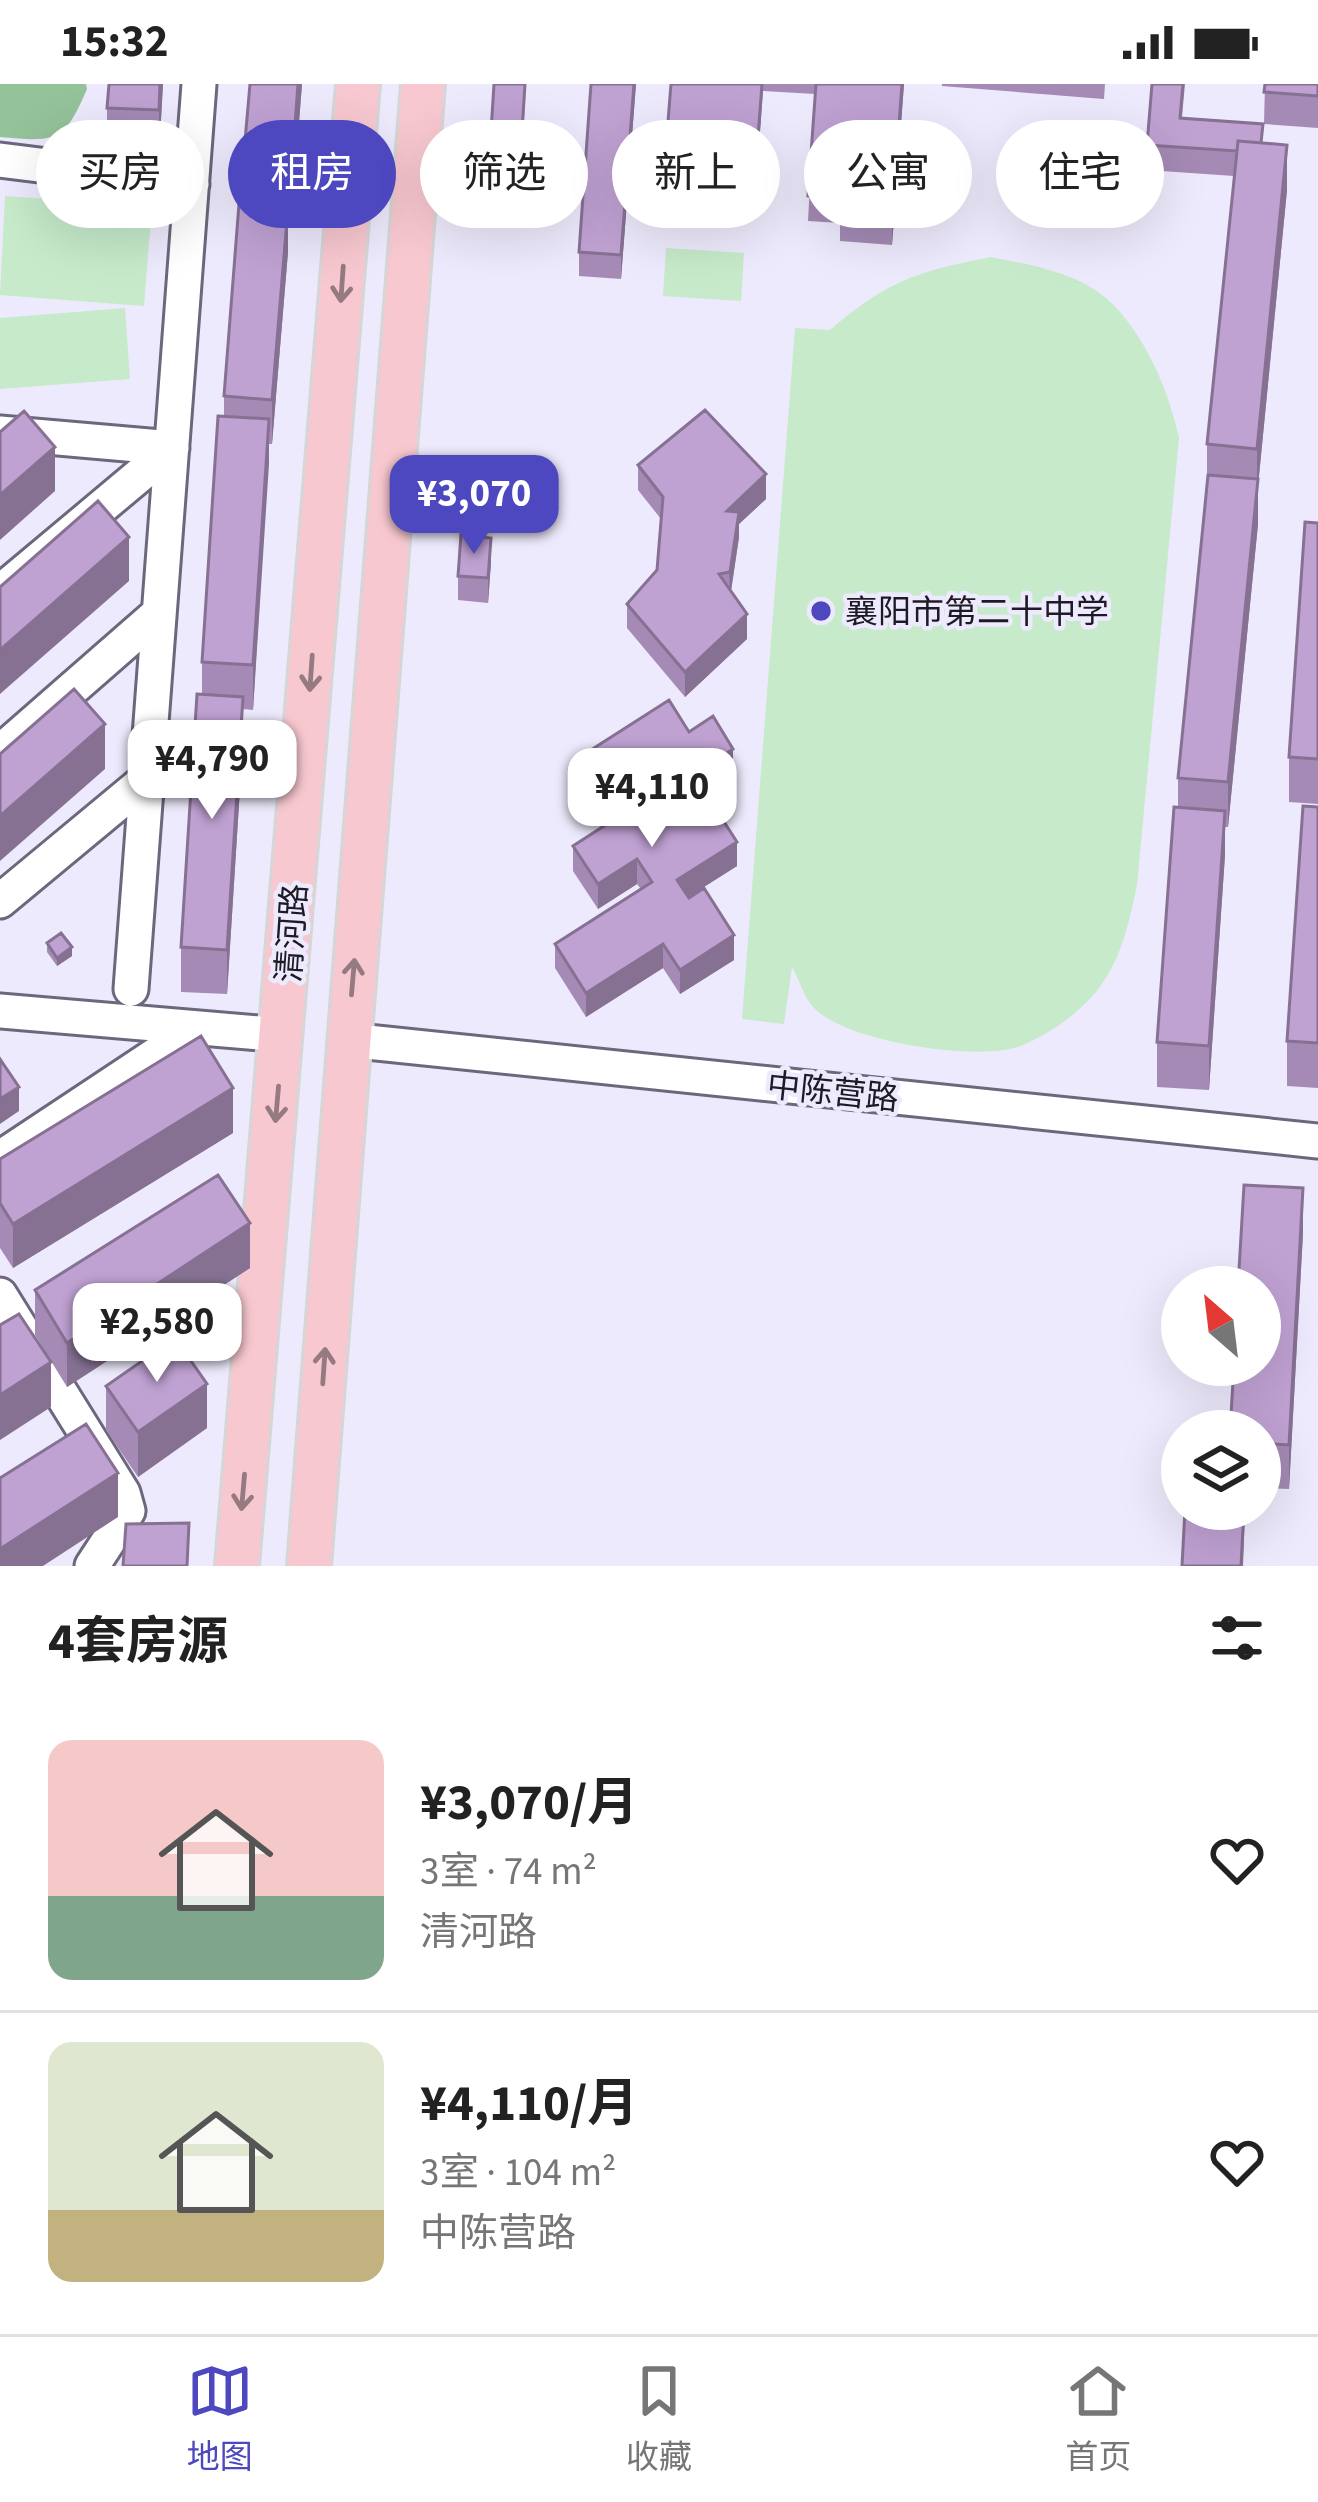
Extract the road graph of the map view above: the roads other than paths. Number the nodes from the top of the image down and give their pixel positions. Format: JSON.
{"nodes":[{"id":1,"x":200,"y":84,"type":"edge"},
{"id":2,"x":358,"y":84,"type":"edge"},
{"id":3,"x":423,"y":84,"type":"edge"},
{"id":4,"x":197,"y":120,"type":"edge"},
{"id":5,"x":0,"y":160,"type":"edge"},
{"id":6,"x":36,"y":164,"type":"edge"},
{"id":7,"x":189,"y":228,"type":"edge"},
{"id":8,"x":0,"y":433,"type":"edge"},
{"id":9,"x":172,"y":448,"type":"junction"},
{"id":10,"x":0,"y":592,"type":"edge"},
{"id":11,"x":159,"y":614,"type":"junction"},
{"id":12,"x":0,"y":752,"type":"edge"},
{"id":13,"x":147,"y":779,"type":"junction"},
{"id":14,"x":0,"y":901,"type":"edge"},
{"id":15,"x":131,"y":989,"type":"dead end"},
{"id":16,"x":0,"y":1011,"type":"edge"},
{"id":17,"x":196,"y":1028,"type":"junction"},
{"id":18,"x":283,"y":1036,"type":"junction"},
{"id":19,"x":347,"y":1040,"type":"junction"},
{"id":20,"x":1318,"y":1141,"type":"edge"},
{"id":21,"x":0,"y":1159,"type":"edge"},
{"id":22,"x":0,"y":1294,"type":"edge"},
{"id":23,"x":92,"y":1566,"type":"edge"},
{"id":24,"x":237,"y":1566,"type":"edge"},
{"id":25,"x":309,"y":1566,"type":"edge"}],
"edges":[{"from":1,"to":4,"type":"street"},
{"from":2,"to":18,"type":"main road","name":"清河路","one_way":true},
{"from":19,"to":3,"type":"main road","name":"清河路","one_way":true},
{"from":5,"to":6,"type":"street"},
{"from":7,"to":9,"type":"street"},
{"from":8,"to":9,"type":"street"},
{"from":9,"to":10,"type":"street"},
{"from":9,"to":11,"type":"street"},
{"from":11,"to":12,"type":"street"},
{"from":11,"to":13,"type":"street"},
{"from":13,"to":14,"type":"street"},
{"from":13,"to":15,"type":"street"},
{"from":16,"to":17,"type":"street"},
{"from":17,"to":18,"type":"street"},
{"from":17,"to":21,"type":"street"},
{"from":18,"to":24,"type":"main road","name":"清河路","one_way":true},
{"from":19,"to":20,"type":"street","name":"中陈营路"},
{"from":25,"to":19,"type":"main road","name":"清河路","one_way":true},
{"from":22,"to":23,"type":"street"}]}
